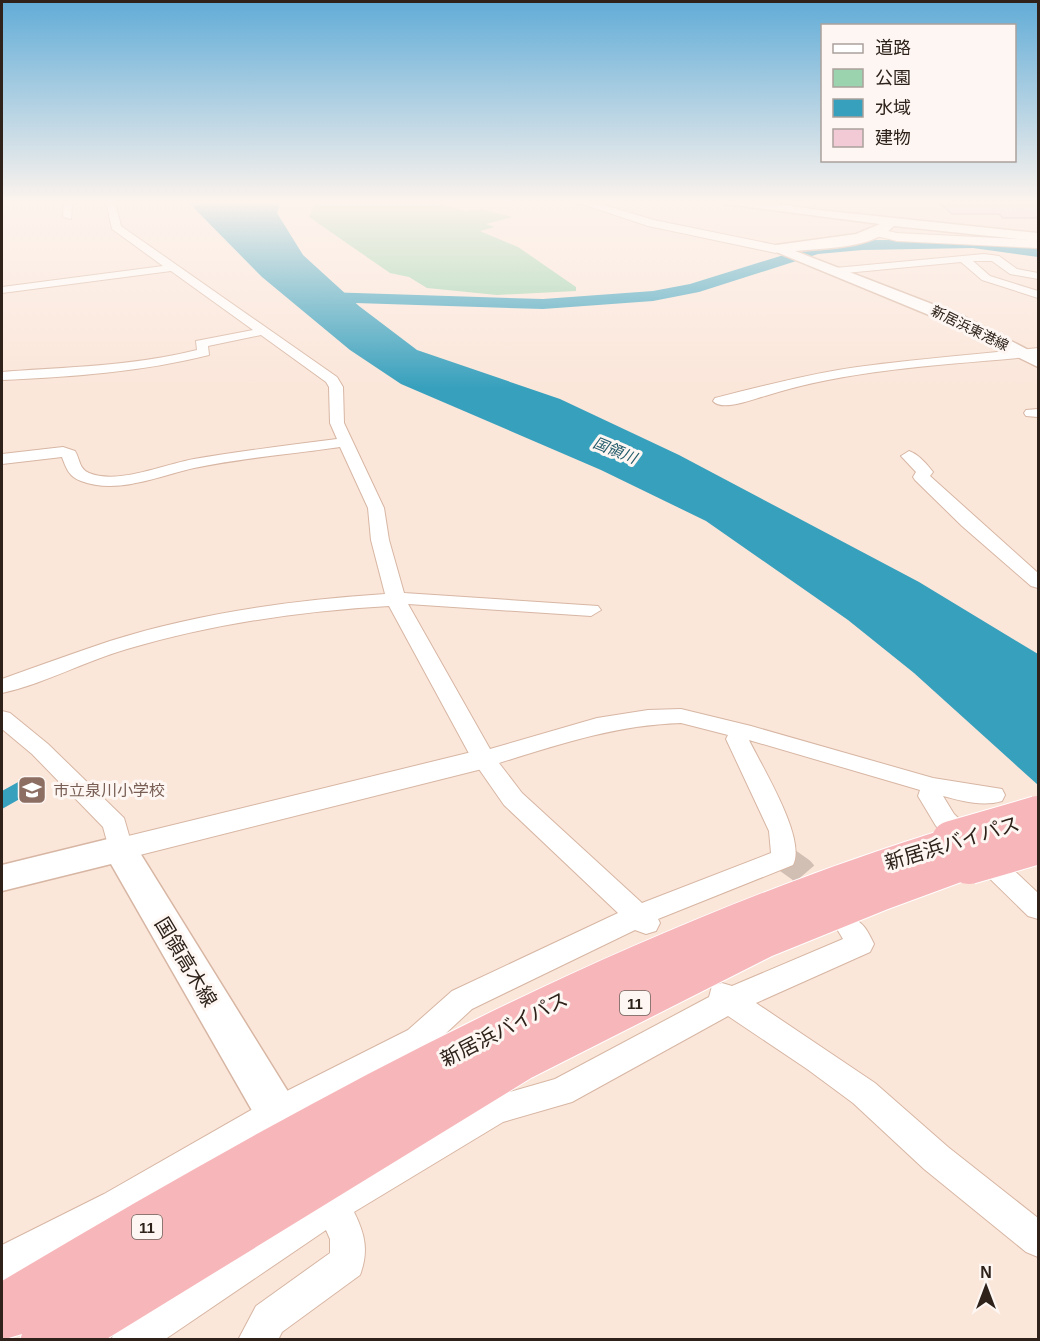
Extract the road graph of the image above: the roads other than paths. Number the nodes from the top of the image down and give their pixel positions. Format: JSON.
{"nodes":[{"id":1,"x":164,"y":263,"type":"edge"},
{"id":2,"x":813,"y":263,"type":"edge"},
{"id":3,"x":912,"y":263,"type":"edge"},
{"id":4,"x":967,"y":263,"type":"edge"},
{"id":5,"x":1001,"y":263,"type":"edge"},
{"id":6,"x":171,"y":268,"type":"junction"},
{"id":7,"x":832,"y":270,"type":"junction"},
{"id":8,"x":1038,"y":276,"type":"edge"},
{"id":9,"x":2,"y":290,"type":"edge"},
{"id":10,"x":1038,"y":295,"type":"edge"},
{"id":11,"x":264,"y":331,"type":"junction"},
{"id":12,"x":1021,"y":352,"type":"junction"},
{"id":13,"x":1038,"y":352,"type":"edge"},
{"id":14,"x":1038,"y":362,"type":"edge"},
{"id":15,"x":2,"y":376,"type":"edge"},
{"id":16,"x":720,"y":401,"type":"dead end"},
{"id":17,"x":346,"y":442,"type":"junction"},
{"id":18,"x":909,"y":456,"type":"dead end"},
{"id":19,"x":2,"y":459,"type":"edge"},
{"id":20,"x":1038,"y":582,"type":"edge"},
{"id":21,"x":397,"y":599,"type":"junction"},
{"id":22,"x":591,"y":610,"type":"dead end"},
{"id":23,"x":2,"y":686,"type":"edge"},
{"id":24,"x":2,"y":718,"type":"edge"},
{"id":25,"x":743,"y":731,"type":"junction"},
{"id":26,"x":484,"y":759,"type":"junction"},
{"id":27,"x":933,"y":786,"type":"junction"},
{"id":28,"x":993,"y":795,"type":"dead end"},
{"id":29,"x":1038,"y":817,"type":"edge"},
{"id":30,"x":1038,"y":843,"type":"edge"},
{"id":31,"x":120,"y":849,"type":"junction"},
{"id":32,"x":960,"y":852,"type":"junction"},
{"id":33,"x":2,"y":878,"type":"edge"},
{"id":34,"x":1038,"y":909,"type":"edge"},
{"id":35,"x":644,"y":921,"type":"junction"},
{"id":36,"x":851,"y":928,"type":"dead end"},
{"id":37,"x":725,"y":998,"type":"junction"},
{"id":38,"x":305,"y":1159,"type":"junction"},
{"id":39,"x":1038,"y":1240,"type":"edge"},
{"id":40,"x":2,"y":1264,"type":"edge"},
{"id":41,"x":2,"y":1313,"type":"edge"},
{"id":42,"x":49,"y":1340,"type":"edge"},
{"id":43,"x":130,"y":1340,"type":"edge"},
{"id":44,"x":257,"y":1340,"type":"edge"}],
"edges":[{"from":1,"to":6,"type":"street"},
{"from":2,"to":7,"type":"main road","name":"新居浜東港線"},
{"from":3,"to":7,"type":"street"},
{"from":4,"to":10,"type":"street"},
{"from":5,"to":8,"type":"street"},
{"from":6,"to":9,"type":"street"},
{"from":6,"to":11,"type":"street"},
{"from":7,"to":12,"type":"main road","name":"新居浜東港線"},
{"from":11,"to":15,"type":"street"},
{"from":11,"to":17,"type":"street"},
{"from":12,"to":13,"type":"street"},
{"from":12,"to":14,"type":"main road","name":"新居浜東港線"},
{"from":12,"to":16,"type":"street"},
{"from":17,"to":19,"type":"street"},
{"from":17,"to":21,"type":"street"},
{"from":18,"to":20,"type":"street"},
{"from":21,"to":22,"type":"street"},
{"from":21,"to":23,"type":"street"},
{"from":21,"to":26,"type":"street"},
{"from":24,"to":31,"type":"street"},
{"from":25,"to":26,"type":"street"},
{"from":25,"to":27,"type":"street"},
{"from":25,"to":35,"type":"street"},
{"from":26,"to":31,"type":"street"},
{"from":26,"to":35,"type":"street"},
{"from":27,"to":28,"type":"street"},
{"from":27,"to":34,"type":"street"},
{"from":29,"to":32,"type":"highway","name":"新居浜バイパス","number":"11","bridge":true},
{"from":30,"to":32,"type":"highway","name":"新居浜バイパス","number":"11","bridge":true},
{"from":31,"to":33,"type":"main road"},
{"from":31,"to":38,"type":"main road","name":"国領高木線"},
{"from":32,"to":38,"type":"highway","name":"新居浜バイパス","number":"11"},
{"from":35,"to":38,"type":"street"},
{"from":36,"to":37,"type":"street"},
{"from":37,"to":38,"type":"street"},
{"from":37,"to":39,"type":"street"},
{"from":38,"to":40,"type":"street"},
{"from":38,"to":41,"type":"highway","name":"新居浜バイパス","number":"11"},
{"from":38,"to":42,"type":"highway","name":"新居浜バイパス","number":"11"},
{"from":38,"to":43,"type":"street"},
{"from":38,"to":44,"type":"street"}]}
